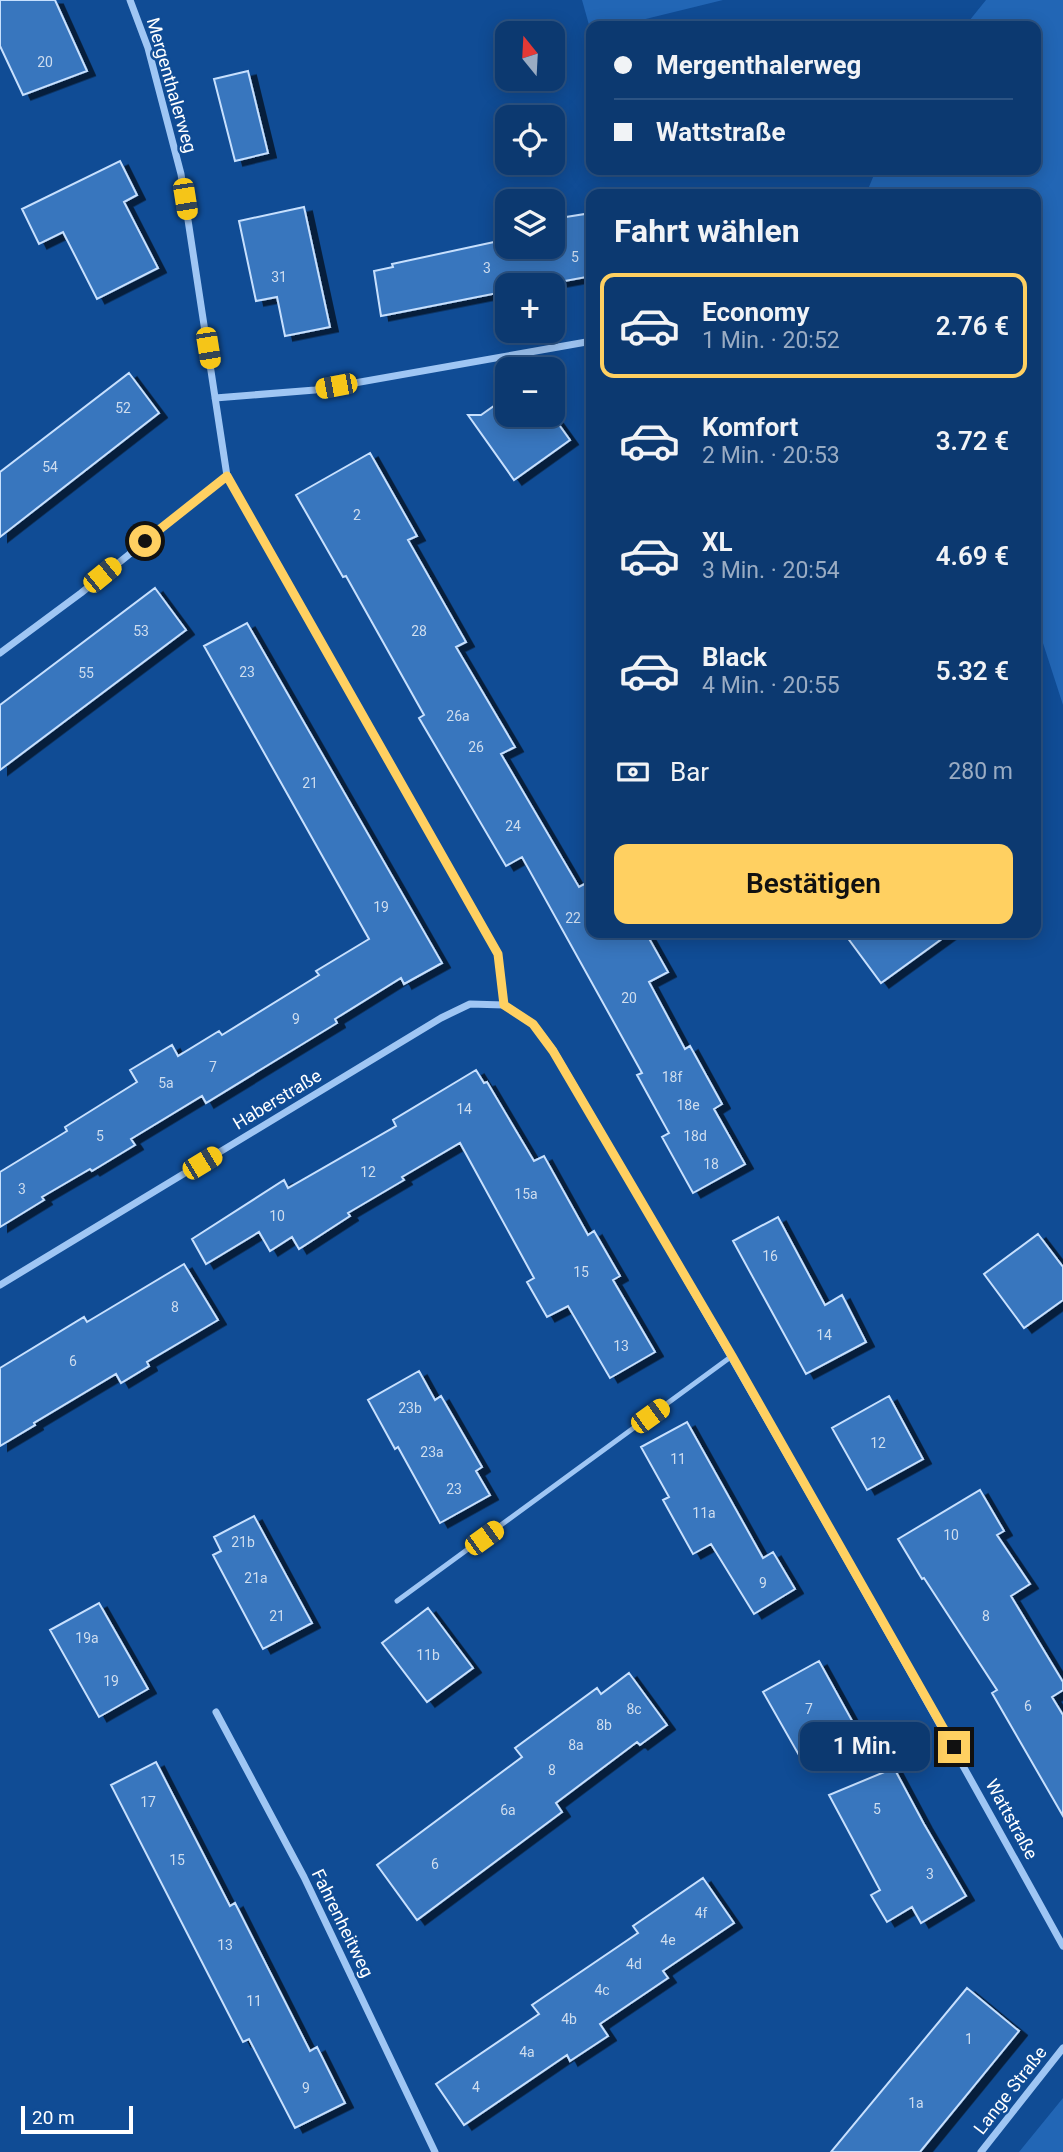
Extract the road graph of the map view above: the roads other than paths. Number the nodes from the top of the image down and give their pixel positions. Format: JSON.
{"nodes":[{"id":1,"x":130,"y":0,"type":"edge"},
{"id":2,"x":586,"y":342,"type":"edge"},
{"id":3,"x":215,"y":398,"type":"junction"},
{"id":4,"x":227,"y":476,"type":"junction"},
{"id":5,"x":0,"y":653,"type":"edge"},
{"id":6,"x":504,"y":1005,"type":"junction"},
{"id":7,"x":0,"y":1285,"type":"edge"},
{"id":8,"x":732,"y":1356,"type":"junction"},
{"id":9,"x":397,"y":1601,"type":"dead end"},
{"id":10,"x":216,"y":1712,"type":"dead end"},
{"id":11,"x":1063,"y":1946,"type":"edge"},
{"id":12,"x":1063,"y":2048,"type":"edge"},
{"id":13,"x":435,"y":2152,"type":"edge"},
{"id":14,"x":981,"y":2152,"type":"edge"}],
"edges":[{"from":1,"to":3,"type":"street","name":"Mergenthalerweg"},
{"from":2,"to":3,"type":"street"},
{"from":3,"to":4,"type":"street","name":"Mergenthalerweg"},
{"from":4,"to":5,"type":"street"},
{"from":4,"to":6,"type":"street"},
{"from":6,"to":7,"type":"street","name":"Haberstraße"},
{"from":6,"to":8,"type":"street","name":"Wattstraße"},
{"from":8,"to":9,"type":"lane"},
{"from":8,"to":11,"type":"street","name":"Wattstraße"},
{"from":10,"to":13,"type":"street","name":"Fahrenheitweg"},
{"from":12,"to":14,"type":"street","name":"Lange Straße"}]}
